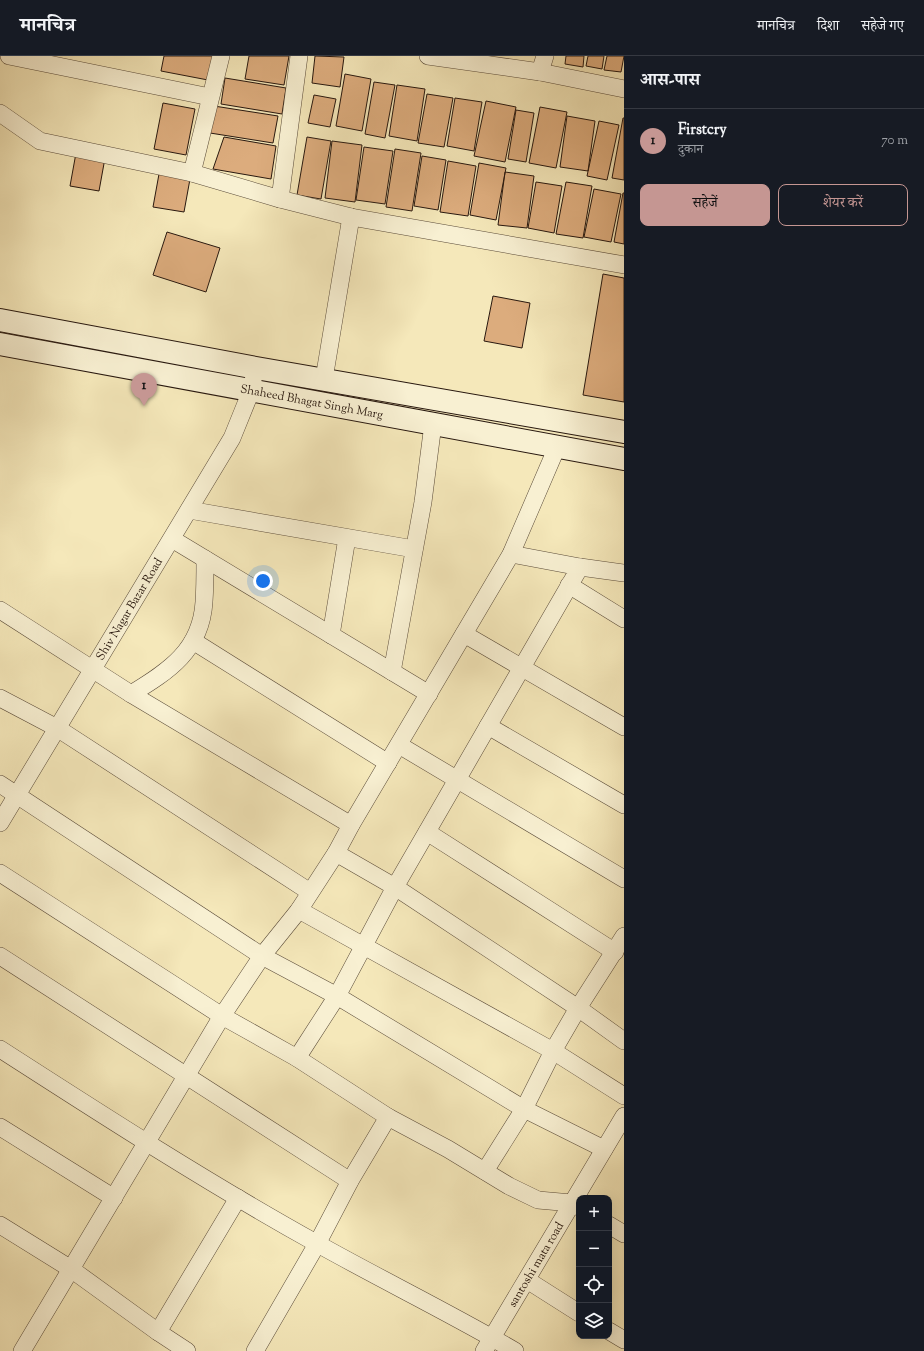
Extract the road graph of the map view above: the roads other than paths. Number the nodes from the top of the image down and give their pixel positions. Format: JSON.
{"nodes":[{"id":1,"x":10,"y":56,"type":"edge"},
{"id":2,"x":220,"y":56,"type":"edge"},
{"id":3,"x":299,"y":56,"type":"edge"},
{"id":4,"x":428,"y":56,"type":"edge"},
{"id":5,"x":542,"y":64,"type":"edge"},
{"id":6,"x":624,"y":89,"type":"edge"},
{"id":7,"x":210,"y":97,"type":"junction"},
{"id":8,"x":0,"y":113,"type":"edge"},
{"id":9,"x":192,"y":173,"type":"junction"},
{"id":10,"x":280,"y":199,"type":"junction"},
{"id":11,"x":350,"y":217,"type":"junction"},
{"id":12,"x":624,"y":265,"type":"edge"},
{"id":13,"x":0,"y":320,"type":"edge"},
{"id":14,"x":0,"y":344,"type":"edge"},
{"id":15,"x":256,"y":368,"type":"junction"},
{"id":16,"x":324,"y":379,"type":"junction"},
{"id":17,"x":251,"y":391,"type":"junction"},
{"id":18,"x":433,"y":424,"type":"junction"},
{"id":19,"x":624,"y":432,"type":"edge"},
{"id":20,"x":557,"y":447,"type":"junction"},
{"id":21,"x":624,"y":459,"type":"edge"},
{"id":22,"x":189,"y":510,"type":"junction"},
{"id":23,"x":347,"y":538,"type":"junction"},
{"id":24,"x":172,"y":539,"type":"junction"},
{"id":25,"x":414,"y":549,"type":"junction"},
{"id":26,"x":511,"y":554,"type":"junction"},
{"id":27,"x":205,"y":559,"type":"junction"},
{"id":28,"x":580,"y":567,"type":"junction"},
{"id":29,"x":624,"y":573,"type":"edge"},
{"id":30,"x":569,"y":585,"type":"junction"},
{"id":31,"x":0,"y":610,"type":"edge"},
{"id":32,"x":624,"y":619,"type":"edge"},
{"id":33,"x":464,"y":634,"type":"junction"},
{"id":34,"x":331,"y":635,"type":"junction"},
{"id":35,"x":193,"y":641,"type":"junction"},
{"id":36,"x":93,"y":668,"type":"junction"},
{"id":37,"x":522,"y":668,"type":"junction"},
{"id":38,"x":392,"y":672,"type":"junction"},
{"id":39,"x":132,"y":694,"type":"junction"},
{"id":40,"x":429,"y":694,"type":"junction"},
{"id":41,"x":0,"y":698,"type":"edge"},
{"id":42,"x":488,"y":726,"type":"junction"},
{"id":43,"x":624,"y":727,"type":"edge"},
{"id":44,"x":57,"y":728,"type":"junction"},
{"id":45,"x":399,"y":745,"type":"junction"},
{"id":46,"x":388,"y":763,"type":"junction"},
{"id":47,"x":458,"y":779,"type":"junction"},
{"id":48,"x":0,"y":784,"type":"edge"},
{"id":49,"x":17,"y":795,"type":"junction"},
{"id":50,"x":624,"y":805,"type":"edge"},
{"id":51,"x":0,"y":823,"type":"edge"},
{"id":52,"x":352,"y":825,"type":"junction"},
{"id":53,"x":427,"y":832,"type":"junction"},
{"id":54,"x":336,"y":854,"type":"junction"},
{"id":55,"x":0,"y":873,"type":"edge"},
{"id":56,"x":624,"y":879,"type":"edge"},
{"id":57,"x":394,"y":887,"type":"junction"},
{"id":58,"x":310,"y":892,"type":"junction"},
{"id":59,"x":299,"y":910,"type":"junction"},
{"id":60,"x":624,"y":936,"type":"edge"},
{"id":61,"x":364,"y":946,"type":"junction"},
{"id":62,"x":615,"y":952,"type":"junction"},
{"id":63,"x":0,"y":956,"type":"edge"},
{"id":64,"x":262,"y":956,"type":"junction"},
{"id":65,"x":337,"y":996,"type":"junction"},
{"id":66,"x":578,"y":1008,"type":"junction"},
{"id":67,"x":222,"y":1016,"type":"junction"},
{"id":68,"x":624,"y":1041,"type":"edge"},
{"id":69,"x":0,"y":1049,"type":"edge"},
{"id":70,"x":553,"y":1051,"type":"junction"},
{"id":71,"x":297,"y":1058,"type":"junction"},
{"id":72,"x":187,"y":1076,"type":"junction"},
{"id":73,"x":624,"y":1096,"type":"edge"},
{"id":74,"x":524,"y":1109,"type":"junction"},
{"id":75,"x":388,"y":1117,"type":"junction"},
{"id":76,"x":623,"y":1122,"type":"edge"},
{"id":77,"x":0,"y":1128,"type":"edge"},
{"id":78,"x":147,"y":1143,"type":"junction"},
{"id":79,"x":604,"y":1149,"type":"junction"},
{"id":80,"x":485,"y":1172,"type":"junction"},
{"id":81,"x":350,"y":1181,"type":"junction"},
{"id":82,"x":114,"y":1198,"type":"junction"},
{"id":83,"x":238,"y":1198,"type":"junction"},
{"id":84,"x":575,"y":1205,"type":"edge"},
{"id":85,"x":0,"y":1226,"type":"edge"},
{"id":86,"x":612,"y":1227,"type":"edge"},
{"id":87,"x":624,"y":1234,"type":"edge"},
{"id":88,"x":317,"y":1244,"type":"junction"},
{"id":89,"x":71,"y":1269,"type":"junction"},
{"id":90,"x":526,"y":1280,"type":"junction"},
{"id":91,"x":576,"y":1311,"type":"edge"},
{"id":92,"x":158,"y":1332,"type":"junction"},
{"id":93,"x":612,"y":1333,"type":"edge"},
{"id":94,"x":624,"y":1340,"type":"edge"},
{"id":95,"x":488,"y":1344,"type":"edge"},
{"id":96,"x":22,"y":1351,"type":"edge"},
{"id":97,"x":187,"y":1351,"type":"edge"},
{"id":98,"x":255,"y":1351,"type":"edge"},
{"id":99,"x":515,"y":1351,"type":"edge"}],
"edges":[{"from":1,"to":7,"type":"street"},
{"from":2,"to":7,"type":"street"},
{"from":3,"to":10,"type":"street"},
{"from":4,"to":5,"type":"street"},
{"from":5,"to":6,"type":"street"},
{"from":7,"to":9,"type":"street"},
{"from":8,"to":9,"type":"street"},
{"from":9,"to":10,"type":"street"},
{"from":10,"to":11,"type":"street"},
{"from":11,"to":12,"type":"street"},
{"from":11,"to":16,"type":"street"},
{"from":13,"to":15,"type":"main road","name":"Shaheed Bhagat Singh Marg"},
{"from":14,"to":17,"type":"main road","name":"Shaheed Bhagat Singh Marg"},
{"from":15,"to":16,"type":"main road","name":"Shaheed Bhagat Singh Marg"},
{"from":15,"to":17,"type":"street","name":"Shiv Nagar Bazar Road"},
{"from":16,"to":19,"type":"main road","name":"Shaheed Bhagat Singh Marg"},
{"from":17,"to":18,"type":"main road","name":"Shaheed Bhagat Singh Marg"},
{"from":17,"to":22,"type":"street","name":"Shiv Nagar Bazar Road"},
{"from":18,"to":20,"type":"main road","name":"Shaheed Bhagat Singh Marg"},
{"from":18,"to":25,"type":"street"},
{"from":20,"to":21,"type":"main road","name":"Shaheed Bhagat Singh Marg"},
{"from":20,"to":26,"type":"street"},
{"from":22,"to":23,"type":"street"},
{"from":22,"to":24,"type":"street","name":"Shiv Nagar Bazar Road"},
{"from":23,"to":25,"type":"street"},
{"from":23,"to":34,"type":"street"},
{"from":24,"to":27,"type":"street"},
{"from":24,"to":36,"type":"street","name":"Shiv Nagar Bazar Road"},
{"from":25,"to":38,"type":"street"},
{"from":26,"to":28,"type":"street"},
{"from":26,"to":33,"type":"street"},
{"from":27,"to":34,"type":"street"},
{"from":27,"to":35,"type":"street"},
{"from":28,"to":29,"type":"street"},
{"from":28,"to":30,"type":"street"},
{"from":30,"to":32,"type":"street"},
{"from":30,"to":37,"type":"street"},
{"from":31,"to":36,"type":"street"},
{"from":33,"to":37,"type":"street"},
{"from":33,"to":40,"type":"street"},
{"from":34,"to":38,"type":"street"},
{"from":35,"to":39,"type":"street"},
{"from":35,"to":46,"type":"street"},
{"from":36,"to":39,"type":"street"},
{"from":36,"to":44,"type":"street","name":"Shiv Nagar Bazar Road"},
{"from":37,"to":42,"type":"street"},
{"from":37,"to":43,"type":"street"},
{"from":38,"to":40,"type":"street"},
{"from":39,"to":52,"type":"street"},
{"from":40,"to":45,"type":"street"},
{"from":41,"to":44,"type":"street"},
{"from":42,"to":47,"type":"street"},
{"from":42,"to":50,"type":"street"},
{"from":44,"to":49,"type":"street","name":"Shiv Nagar Bazar Road"},
{"from":44,"to":58,"type":"street"},
{"from":45,"to":46,"type":"street"},
{"from":45,"to":47,"type":"street"},
{"from":46,"to":52,"type":"street"},
{"from":47,"to":53,"type":"street"},
{"from":47,"to":56,"type":"street"},
{"from":48,"to":49,"type":"street"},
{"from":49,"to":51,"type":"street","name":"Shiv Nagar Bazar Road"},
{"from":49,"to":64,"type":"street"},
{"from":52,"to":54,"type":"street"},
{"from":53,"to":57,"type":"street"},
{"from":53,"to":62,"type":"street"},
{"from":54,"to":57,"type":"street"},
{"from":54,"to":58,"type":"street"},
{"from":55,"to":67,"type":"street"},
{"from":57,"to":61,"type":"street"},
{"from":57,"to":66,"type":"street"},
{"from":58,"to":59,"type":"street"},
{"from":59,"to":61,"type":"street"},
{"from":59,"to":64,"type":"street"},
{"from":60,"to":62,"type":"street"},
{"from":61,"to":65,"type":"street"},
{"from":61,"to":70,"type":"street"},
{"from":62,"to":66,"type":"street"},
{"from":63,"to":72,"type":"street"},
{"from":64,"to":65,"type":"street"},
{"from":64,"to":67,"type":"street"},
{"from":65,"to":71,"type":"street"},
{"from":65,"to":74,"type":"street"},
{"from":66,"to":68,"type":"street"},
{"from":66,"to":70,"type":"street"},
{"from":67,"to":71,"type":"street"},
{"from":67,"to":72,"type":"street"},
{"from":69,"to":78,"type":"street"},
{"from":70,"to":73,"type":"street"},
{"from":70,"to":74,"type":"street"},
{"from":71,"to":75,"type":"street"},
{"from":72,"to":78,"type":"street"},
{"from":72,"to":81,"type":"street"},
{"from":74,"to":79,"type":"street"},
{"from":74,"to":80,"type":"street"},
{"from":75,"to":80,"type":"street"},
{"from":75,"to":81,"type":"street"},
{"from":76,"to":79,"type":"street","name":"santoshi mata road"},
{"from":77,"to":82,"type":"street"},
{"from":78,"to":82,"type":"street"},
{"from":78,"to":83,"type":"street"},
{"from":79,"to":84,"type":"street","name":"santoshi mata road"},
{"from":80,"to":84,"type":"street"},
{"from":81,"to":88,"type":"street"},
{"from":82,"to":89,"type":"street"},
{"from":83,"to":88,"type":"street"},
{"from":83,"to":92,"type":"street"},
{"from":84,"to":90,"type":"street","name":"santoshi mata road"},
{"from":85,"to":89,"type":"street"},
{"from":86,"to":87,"type":"street"},
{"from":88,"to":95,"type":"street"},
{"from":88,"to":98,"type":"street"},
{"from":89,"to":92,"type":"street"},
{"from":89,"to":96,"type":"street"},
{"from":90,"to":91,"type":"street"},
{"from":90,"to":95,"type":"street","name":"santoshi mata road"},
{"from":92,"to":97,"type":"street"},
{"from":93,"to":94,"type":"street"},
{"from":95,"to":99,"type":"street"}]}
